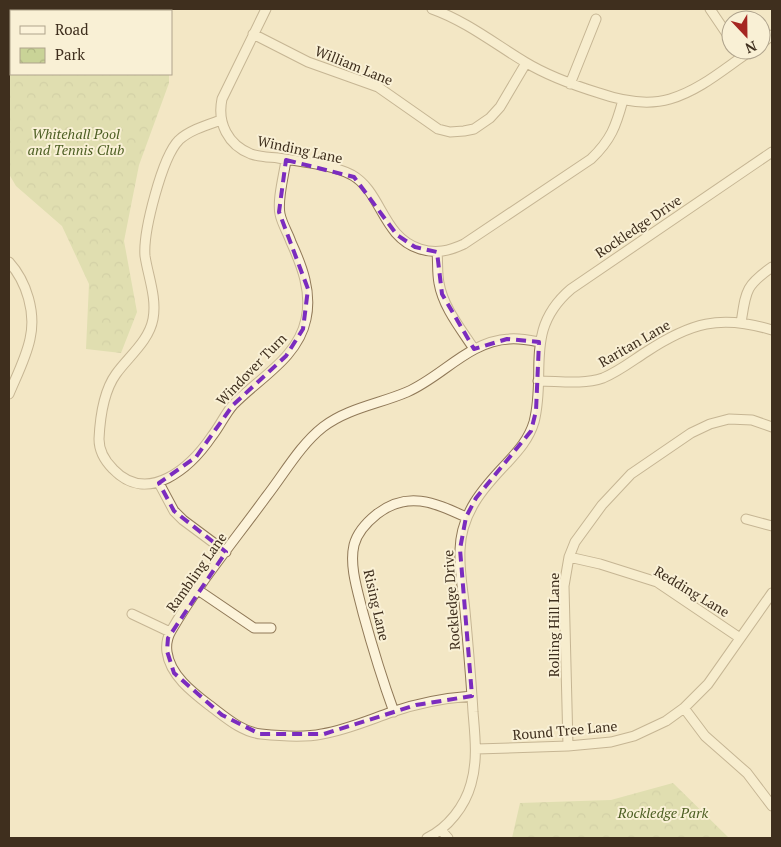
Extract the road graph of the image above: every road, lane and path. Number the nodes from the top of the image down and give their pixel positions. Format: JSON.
{"nodes":[{"id":1,"x":266,"y":9,"type":"edge"},
{"id":2,"x":432,"y":9,"type":"edge"},
{"id":3,"x":710,"y":9,"type":"edge"},
{"id":4,"x":596,"y":19,"type":"dead end"},
{"id":5,"x":721,"y":25,"type":"edge"},
{"id":6,"x":253,"y":34,"type":"junction"},
{"id":7,"x":731,"y":60,"type":"edge"},
{"id":8,"x":526,"y":63,"type":"junction"},
{"id":9,"x":570,"y":84,"type":"junction"},
{"id":10,"x":623,"y":100,"type":"junction"},
{"id":11,"x":221,"y":120,"type":"junction"},
{"id":12,"x":772,"y":152,"type":"edge"},
{"id":13,"x":286,"y":160,"type":"junction"},
{"id":14,"x":437,"y":252,"type":"junction"},
{"id":15,"x":9,"y":262,"type":"edge"},
{"id":16,"x":772,"y":267,"type":"edge"},
{"id":17,"x":742,"y":323,"type":"junction"},
{"id":18,"x":772,"y":330,"type":"edge"},
{"id":19,"x":540,"y":342,"type":"junction"},
{"id":20,"x":474,"y":349,"type":"junction"},
{"id":21,"x":538,"y":381,"type":"junction"},
{"id":22,"x":9,"y":394,"type":"edge"},
{"id":23,"x":772,"y":427,"type":"edge"},
{"id":24,"x":159,"y":483,"type":"junction"},
{"id":25,"x":466,"y":517,"type":"junction"},
{"id":26,"x":746,"y":519,"type":"dead end"},
{"id":27,"x":772,"y":526,"type":"edge"},
{"id":28,"x":226,"y":552,"type":"junction"},
{"id":29,"x":569,"y":557,"type":"junction"},
{"id":30,"x":198,"y":590,"type":"junction"},
{"id":31,"x":772,"y":593,"type":"edge"},
{"id":32,"x":132,"y":614,"type":"dead end"},
{"id":33,"x":271,"y":628,"type":"dead end"},
{"id":34,"x":170,"y":632,"type":"junction"},
{"id":35,"x":740,"y":638,"type":"junction"},
{"id":36,"x":472,"y":696,"type":"junction"},
{"id":37,"x":684,"y":708,"type":"junction"},
{"id":38,"x":394,"y":712,"type":"junction"},
{"id":39,"x":568,"y":746,"type":"junction"},
{"id":40,"x":476,"y":749,"type":"junction"},
{"id":41,"x":772,"y":806,"type":"edge"},
{"id":42,"x":441,"y":830,"type":"junction"},
{"id":43,"x":428,"y":838,"type":"edge"},
{"id":44,"x":448,"y":838,"type":"edge"}],
"edges":[{"from":1,"to":6,"type":"street"},
{"from":2,"to":8,"type":"street"},
{"from":3,"to":5,"type":"street"},
{"from":4,"to":9,"type":"street"},
{"from":6,"to":8,"type":"street","name":"William Lane"},
{"from":6,"to":11,"type":"street"},
{"from":7,"to":10,"type":"street"},
{"from":8,"to":9,"type":"street"},
{"from":9,"to":10,"type":"street"},
{"from":10,"to":14,"type":"street","name":"Winding Lane"},
{"from":11,"to":13,"type":"street","name":"Winding Lane"},
{"from":11,"to":24,"type":"street","name":"Windover Turn"},
{"from":12,"to":19,"type":"street","name":"Rockledge Drive"},
{"from":13,"to":14,"type":"street","name":"Winding Lane"},
{"from":13,"to":24,"type":"street","name":"Windover Turn"},
{"from":14,"to":20,"type":"street"},
{"from":15,"to":22,"type":"street"},
{"from":16,"to":17,"type":"street"},
{"from":17,"to":18,"type":"street","name":"Raritan Lane"},
{"from":17,"to":21,"type":"street","name":"Raritan Lane"},
{"from":19,"to":20,"type":"street","name":"Rambling Lane"},
{"from":19,"to":21,"type":"street","name":"Rockledge Drive"},
{"from":20,"to":28,"type":"street","name":"Rambling Lane"},
{"from":21,"to":25,"type":"street","name":"Rockledge Drive"},
{"from":23,"to":29,"type":"street","name":"Rolling Hill Lane"},
{"from":24,"to":28,"type":"street"},
{"from":25,"to":36,"type":"street","name":"Rockledge Drive"},
{"from":25,"to":38,"type":"street","name":"Rising Lane"},
{"from":26,"to":27,"type":"street"},
{"from":28,"to":30,"type":"street","name":"Rambling Lane"},
{"from":29,"to":35,"type":"street","name":"Redding Lane"},
{"from":29,"to":39,"type":"street","name":"Rolling Hill Lane"},
{"from":30,"to":33,"type":"street"},
{"from":30,"to":34,"type":"street","name":"Rambling Lane"},
{"from":31,"to":35,"type":"street","name":"Round Tree Lane"},
{"from":32,"to":34,"type":"street"},
{"from":34,"to":38,"type":"street","name":"Rambling Lane"},
{"from":35,"to":37,"type":"street","name":"Round Tree Lane"},
{"from":36,"to":38,"type":"street","name":"Rambling Lane"},
{"from":36,"to":40,"type":"street","name":"Rockledge Drive"},
{"from":37,"to":39,"type":"street","name":"Round Tree Lane"},
{"from":37,"to":41,"type":"street"},
{"from":39,"to":40,"type":"street","name":"Round Tree Lane"},
{"from":40,"to":42,"type":"street","name":"Rockledge Drive"},
{"from":42,"to":43,"type":"street","name":"Rockledge Drive"},
{"from":42,"to":44,"type":"street"}]}
